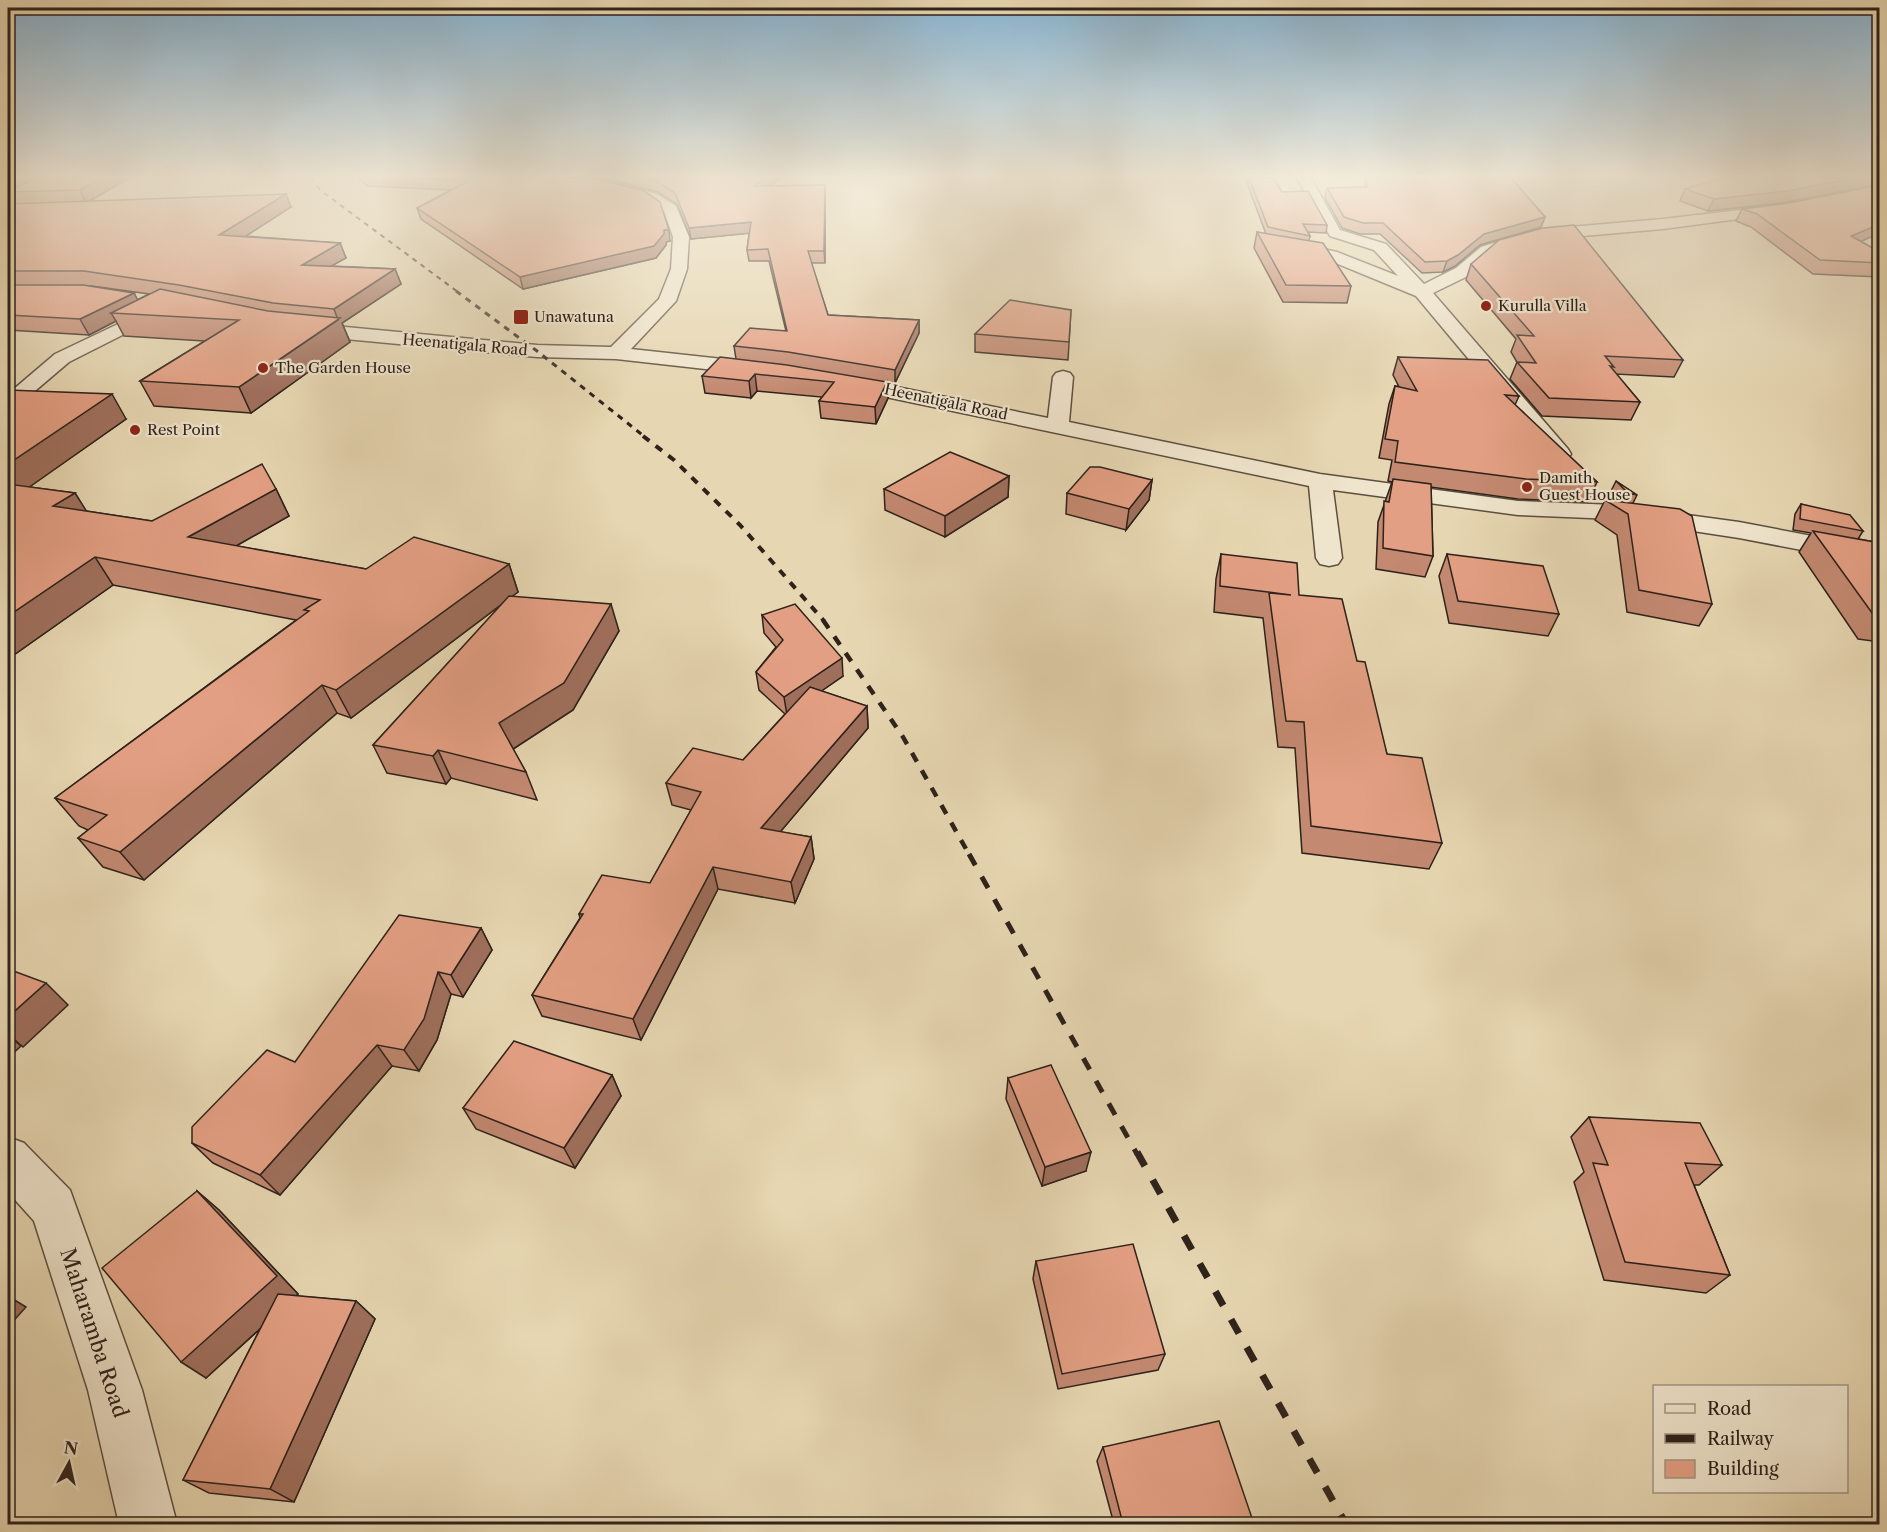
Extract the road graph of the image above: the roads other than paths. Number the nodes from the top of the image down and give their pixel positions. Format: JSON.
{"nodes":[{"id":1,"x":680,"y":249,"type":"edge"},
{"id":2,"x":1304,"y":249,"type":"edge"},
{"id":3,"x":1382,"y":249,"type":"edge"},
{"id":4,"x":1489,"y":249,"type":"edge"},
{"id":5,"x":1422,"y":292,"type":"junction"},
{"id":6,"x":136,"y":299,"type":"edge"},
{"id":7,"x":279,"y":327,"type":"edge"},
{"id":8,"x":616,"y":352,"type":"junction"},
{"id":9,"x":778,"y":371,"type":"edge"},
{"id":10,"x":1063,"y":377,"type":"dead end"},
{"id":11,"x":824,"y":379,"type":"edge"},
{"id":12,"x":8,"y":404,"type":"edge"},
{"id":13,"x":1058,"y":426,"type":"junction"},
{"id":14,"x":1571,"y":466,"type":"edge"},
{"id":15,"x":1320,"y":481,"type":"junction"},
{"id":16,"x":1592,"y":489,"type":"edge"},
{"id":17,"x":1614,"y":512,"type":"junction"},
{"id":18,"x":1880,"y":557,"type":"edge"},
{"id":19,"x":1329,"y":558,"type":"dead end"},
{"id":20,"x":8,"y":1159,"type":"edge"},
{"id":21,"x":148,"y":1524,"type":"edge"}],
"edges":[{"from":1,"to":8,"type":"street"},
{"from":2,"to":5,"type":"street"},
{"from":3,"to":5,"type":"street"},
{"from":4,"to":5,"type":"street"},
{"from":5,"to":14,"type":"street"},
{"from":6,"to":12,"type":"street"},
{"from":7,"to":8,"type":"street","name":"Heenatigala Road"},
{"from":8,"to":9,"type":"street","name":"Heenatigala Road"},
{"from":10,"to":13,"type":"street"},
{"from":11,"to":13,"type":"street","name":"Heenatigala Road"},
{"from":13,"to":15,"type":"street","name":"Heenatigala Road"},
{"from":15,"to":17,"type":"street","name":"Heenatigala Road"},
{"from":15,"to":19,"type":"street"},
{"from":16,"to":17,"type":"street"},
{"from":17,"to":18,"type":"street","name":"Heenatigala Road"},
{"from":20,"to":21,"type":"street","name":"Maharamba Road"}]}
